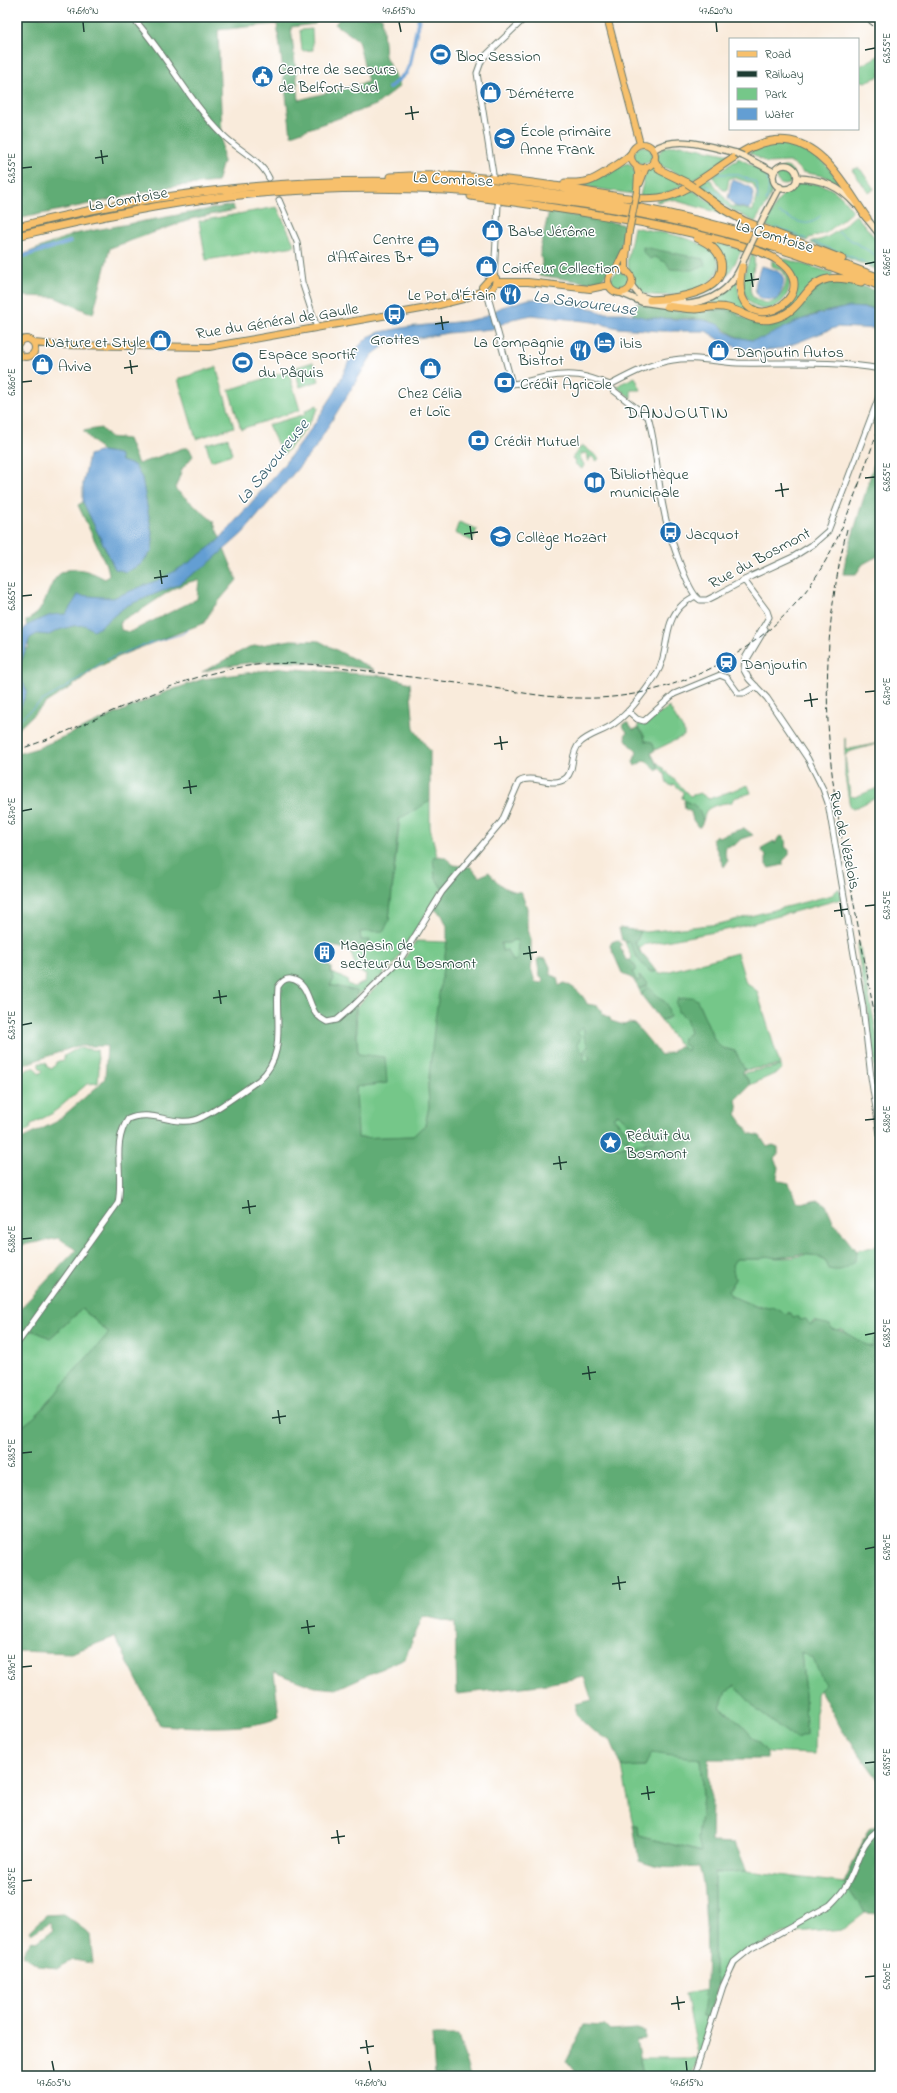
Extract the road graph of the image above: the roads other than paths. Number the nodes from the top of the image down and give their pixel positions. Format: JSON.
{"nodes":[{"id":1,"x":132,"y":17,"type":"edge"},
{"id":2,"x":526,"y":17,"type":"edge"},
{"id":3,"x":607,"y":17,"type":"edge"},
{"id":4,"x":640,"y":144,"type":"junction"},
{"id":5,"x":653,"y":150,"type":"junction"},
{"id":6,"x":632,"y":154,"type":"junction"},
{"id":7,"x":654,"y":160,"type":"junction"},
{"id":8,"x":636,"y":165,"type":"junction"},
{"id":9,"x":646,"y":167,"type":"junction"},
{"id":10,"x":774,"y":172,"type":"junction"},
{"id":11,"x":493,"y":174,"type":"dead end"},
{"id":12,"x":268,"y":177,"type":"dead end"},
{"id":13,"x":798,"y":178,"type":"junction"},
{"id":14,"x":331,"y":181,"type":"junction"},
{"id":15,"x":534,"y":183,"type":"junction"},
{"id":16,"x":780,"y":187,"type":"junction"},
{"id":17,"x":398,"y":189,"type":"junction"},
{"id":18,"x":637,"y":191,"type":"junction"},
{"id":19,"x":279,"y":200,"type":"dead end"},
{"id":20,"x":498,"y":205,"type":"dead end"},
{"id":21,"x":867,"y":218,"type":"junction"},
{"id":22,"x":17,"y":227,"type":"edge"},
{"id":23,"x":666,"y":229,"type":"junction"},
{"id":24,"x":880,"y":235,"type":"edge"},
{"id":25,"x":17,"y":236,"type":"edge"},
{"id":26,"x":627,"y":243,"type":"junction"},
{"id":27,"x":745,"y":256,"type":"junction"},
{"id":28,"x":742,"y":267,"type":"junction"},
{"id":29,"x":614,"y":271,"type":"junction"},
{"id":30,"x":626,"y":272,"type":"junction"},
{"id":31,"x":880,"y":277,"type":"edge"},
{"id":32,"x":495,"y":279,"type":"junction"},
{"id":33,"x":609,"y":285,"type":"junction"},
{"id":34,"x":631,"y":285,"type":"junction"},
{"id":35,"x":880,"y":287,"type":"edge"},
{"id":36,"x":484,"y":292,"type":"junction"},
{"id":37,"x":621,"y":293,"type":"junction"},
{"id":38,"x":650,"y":300,"type":"junction"},
{"id":39,"x":667,"y":306,"type":"junction"},
{"id":40,"x":317,"y":328,"type":"junction"},
{"id":41,"x":34,"y":343,"type":"junction"},
{"id":42,"x":55,"y":345,"type":"junction"},
{"id":43,"x":18,"y":347,"type":"edge"},
{"id":44,"x":35,"y":350,"type":"junction"},
{"id":45,"x":880,"y":369,"type":"edge"},
{"id":46,"x":610,"y":385,"type":"junction"},
{"id":47,"x":880,"y":394,"type":"edge"},
{"id":48,"x":744,"y":580,"type":"junction"},
{"id":49,"x":695,"y":596,"type":"junction"},
{"id":50,"x":768,"y":621,"type":"junction"},
{"id":51,"x":745,"y":672,"type":"junction"},
{"id":52,"x":756,"y":686,"type":"junction"},
{"id":53,"x":628,"y":711,"type":"junction"},
{"id":54,"x":880,"y":1134,"type":"edge"},
{"id":55,"x":17,"y":1344,"type":"edge"},
{"id":56,"x":880,"y":1829,"type":"edge"},
{"id":57,"x":694,"y":2076,"type":"edge"}],
"edges":[{"from":1,"to":12,"type":"street"},
{"from":2,"to":11,"type":"street"},
{"from":3,"to":4,"type":"main road"},
{"from":4,"to":5,"type":"main road"},
{"from":4,"to":6,"type":"main road"},
{"from":5,"to":7,"type":"main road"},
{"from":5,"to":10,"type":"main road","bridge":true},
{"from":6,"to":8,"type":"main road"},
{"from":6,"to":15,"type":"highway"},
{"from":7,"to":9,"type":"main road"},
{"from":7,"to":31,"type":"highway"},
{"from":8,"to":9,"type":"main road"},
{"from":8,"to":18,"type":"main road"},
{"from":9,"to":18,"type":"main road"},
{"from":10,"to":13,"type":"main road"},
{"from":10,"to":16,"type":"main road"},
{"from":13,"to":16,"type":"main road"},
{"from":13,"to":21,"type":"main road"},
{"from":14,"to":15,"type":"highway"},
{"from":14,"to":22,"type":"highway","name":"La Comtoise"},
{"from":14,"to":31,"type":"highway","name":"La Comtoise"},
{"from":15,"to":21,"type":"highway"},
{"from":16,"to":27,"type":"main road","bridge":true},
{"from":17,"to":23,"type":"highway"},
{"from":17,"to":25,"type":"highway","name":"La Comtoise"},
{"from":17,"to":35,"type":"highway","name":"La Comtoise"},
{"from":18,"to":26,"type":"main road","bridge":true},
{"from":19,"to":40,"type":"street"},
{"from":20,"to":32,"type":"street"},
{"from":21,"to":24,"type":"main road"},
{"from":23,"to":28,"type":"highway"},
{"from":23,"to":38,"type":"highway"},
{"from":26,"to":29,"type":"main road"},
{"from":26,"to":30,"type":"main road"},
{"from":27,"to":28,"type":"main road"},
{"from":27,"to":38,"type":"main road"},
{"from":28,"to":39,"type":"main road"},
{"from":29,"to":30,"type":"main road"},
{"from":29,"to":33,"type":"main road"},
{"from":30,"to":34,"type":"main road"},
{"from":32,"to":33,"type":"main road"},
{"from":32,"to":36,"type":"main road"},
{"from":33,"to":37,"type":"main road"},
{"from":34,"to":37,"type":"main road"},
{"from":34,"to":38,"type":"main road"},
{"from":35,"to":39,"type":"highway"},
{"from":36,"to":40,"type":"main road","name":"Rue du Général de Gaulle"},
{"from":36,"to":46,"type":"street"},
{"from":37,"to":39,"type":"main road"},
{"from":40,"to":42,"type":"main road","name":"Rue du Général de Gaulle"},
{"from":41,"to":42,"type":"main road"},
{"from":41,"to":43,"type":"main road"},
{"from":41,"to":44,"type":"main road"},
{"from":42,"to":44,"type":"main road"},
{"from":43,"to":44,"type":"main road"},
{"from":45,"to":46,"type":"street"},
{"from":46,"to":49,"type":"street"},
{"from":47,"to":48,"type":"street","name":"Rue du Bosmont"},
{"from":48,"to":49,"type":"street","name":"Rue du Bosmont"},
{"from":48,"to":50,"type":"street"},
{"from":49,"to":53,"type":"street","name":"Rue du Bosmont"},
{"from":50,"to":51,"type":"street"},
{"from":50,"to":51,"type":"street"},
{"from":51,"to":52,"type":"street","name":"Rue de Vézelois"},
{"from":52,"to":53,"type":"street"},
{"from":52,"to":54,"type":"street","name":"Rue de Vézelois"},
{"from":53,"to":55,"type":"street","name":"Rue du Bosmont"},
{"from":56,"to":57,"type":"street"}]}
